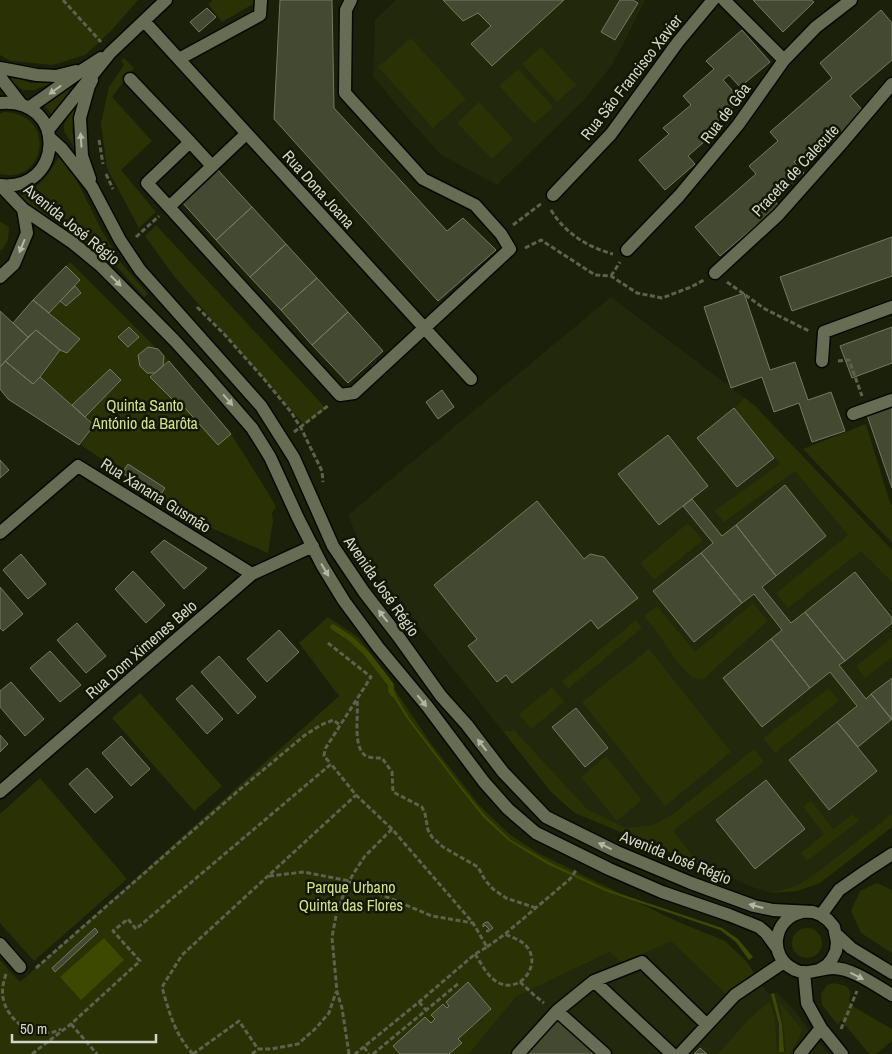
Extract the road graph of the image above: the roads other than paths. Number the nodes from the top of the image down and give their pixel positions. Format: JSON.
{"nodes":[{"id":1,"x":166,"y":0,"type":"edge"},
{"id":2,"x":261,"y":0,"type":"edge"},
{"id":3,"x":352,"y":0,"type":"edge"},
{"id":4,"x":713,"y":0,"type":"edge"},
{"id":5,"x":724,"y":0,"type":"edge"},
{"id":6,"x":851,"y":0,"type":"edge"},
{"id":7,"x":144,"y":21,"type":"junction"},
{"id":8,"x":110,"y":53,"type":"junction"},
{"id":9,"x":179,"y":59,"type":"junction"},
{"id":10,"x":784,"y":60,"type":"junction"},
{"id":11,"x":0,"y":68,"type":"edge"},
{"id":12,"x":84,"y":69,"type":"junction"},
{"id":13,"x":0,"y":77,"type":"edge"},
{"id":14,"x":130,"y":79,"type":"dead end"},
{"id":15,"x":892,"y":84,"type":"edge"},
{"id":16,"x":0,"y":103,"type":"edge"},
{"id":17,"x":25,"y":106,"type":"junction"},
{"id":18,"x":49,"y":134,"type":"junction"},
{"id":19,"x":246,"y":134,"type":"junction"},
{"id":20,"x":190,"y":142,"type":"junction"},
{"id":21,"x":212,"y":166,"type":"junction"},
{"id":22,"x":1,"y":186,"type":"edge"},
{"id":23,"x":92,"y":187,"type":"junction"},
{"id":24,"x":549,"y":198,"type":"road end"},
{"id":25,"x":23,"y":209,"type":"junction"},
{"id":26,"x":166,"y":210,"type":"junction"},
{"id":27,"x":622,"y":253,"type":"road end"},
{"id":28,"x":715,"y":273,"type":"road end"},
{"id":29,"x":0,"y":277,"type":"edge"},
{"id":30,"x":892,"y":307,"type":"edge"},
{"id":31,"x":424,"y":328,"type":"junction"},
{"id":32,"x":822,"y":361,"type":"road end"},
{"id":33,"x":470,"y":379,"type":"dead end"},
{"id":34,"x":892,"y":400,"type":"edge"},
{"id":35,"x":854,"y":414,"type":"dead end"},
{"id":36,"x":0,"y":533,"type":"edge"},
{"id":37,"x":313,"y":546,"type":"junction"},
{"id":38,"x":252,"y":574,"type":"junction"},
{"id":39,"x":0,"y":792,"type":"edge"},
{"id":40,"x":892,"y":854,"type":"edge"},
{"id":41,"x":804,"y":912,"type":"junction"},
{"id":42,"x":821,"y":915,"type":"junction"},
{"id":43,"x":836,"y":934,"type":"junction"},
{"id":44,"x":0,"y":944,"type":"edge"},
{"id":45,"x":777,"y":948,"type":"junction"},
{"id":46,"x":784,"y":962,"type":"junction"},
{"id":47,"x":17,"y":964,"type":"road end"},
{"id":48,"x":819,"y":970,"type":"junction"},
{"id":49,"x":804,"y":972,"type":"junction"},
{"id":50,"x":892,"y":974,"type":"edge"},
{"id":51,"x":594,"y":981,"type":"junction"},
{"id":52,"x":892,"y":995,"type":"edge"},
{"id":53,"x":557,"y":1011,"type":"junction"},
{"id":54,"x":707,"y":1025,"type":"junction"},
{"id":55,"x":821,"y":1028,"type":"junction"},
{"id":56,"x":518,"y":1054,"type":"edge"},
{"id":57,"x":605,"y":1054,"type":"edge"},
{"id":58,"x":672,"y":1054,"type":"edge"},
{"id":59,"x":680,"y":1054,"type":"edge"},
{"id":60,"x":800,"y":1054,"type":"edge"},
{"id":61,"x":842,"y":1054,"type":"edge"}],
"edges":[{"from":1,"to":7,"type":"street"},
{"from":2,"to":9,"type":"street"},
{"from":3,"to":31,"type":"street"},
{"from":4,"to":24,"type":"street","name":"Rua São Francisco Xavier"},
{"from":5,"to":10,"type":"street"},
{"from":6,"to":10,"type":"street","name":"Rua de Gôa"},
{"from":7,"to":8,"type":"street"},
{"from":7,"to":9,"type":"street","name":"Rua Dona Joana"},
{"from":8,"to":12,"type":"street"},
{"from":8,"to":18,"type":"street"},
{"from":23,"to":8,"type":"street","one_way":true},
{"from":9,"to":19,"type":"street","name":"Rua Dona Joana"},
{"from":10,"to":27,"type":"street","name":"Rua de Gôa"},
{"from":11,"to":12,"type":"street"},
{"from":12,"to":17,"type":"street","one_way":true},
{"from":13,"to":17,"type":"street","name":"Avenida José Régio"},
{"from":14,"to":20,"type":"street"},
{"from":15,"to":28,"type":"street","name":"Praceta de Calecute"},
{"from":16,"to":17,"type":"street"},
{"from":17,"to":18,"type":"street","name":"Avenida José Régio"},
{"from":18,"to":22,"type":"street"},
{"from":18,"to":23,"type":"street","name":"Avenida José Régio"},
{"from":19,"to":21,"type":"street"},
{"from":19,"to":31,"type":"street","name":"Rua Dona Joana"},
{"from":20,"to":21,"type":"street"},
{"from":20,"to":26,"type":"street"},
{"from":21,"to":26,"type":"street"},
{"from":22,"to":25,"type":"street","name":"Avenida José Régio"},
{"from":41,"to":23,"type":"street","name":"Avenida José Régio","one_way":true},
{"from":25,"to":29,"type":"street","one_way":true},
{"from":25,"to":37,"type":"street","name":"Avenida José Régio","one_way":true},
{"from":26,"to":31,"type":"street"},
{"from":30,"to":32,"type":"street"},
{"from":31,"to":33,"type":"street","name":"Rua Dona Joana"},
{"from":34,"to":35,"type":"street"},
{"from":36,"to":38,"type":"street","name":"Rua Xanana Gusmão"},
{"from":37,"to":38,"type":"street","name":"Rua Dom Ximenes Belo"},
{"from":37,"to":45,"type":"street","name":"Avenida José Régio","one_way":true},
{"from":38,"to":39,"type":"street","name":"Rua Dom Ximenes Belo"},
{"from":40,"to":42,"type":"street"},
{"from":41,"to":42,"type":"street","name":"Avenida José Régio"},
{"from":41,"to":45,"type":"street"},
{"from":42,"to":43,"type":"street"},
{"from":43,"to":48,"type":"street"},
{"from":43,"to":50,"type":"street"},
{"from":44,"to":47,"type":"street"},
{"from":45,"to":46,"type":"street","name":"Avenida José Régio"},
{"from":46,"to":49,"type":"street"},
{"from":46,"to":54,"type":"street"},
{"from":48,"to":49,"type":"street"},
{"from":48,"to":52,"type":"street","one_way":true},
{"from":49,"to":55,"type":"street"},
{"from":51,"to":53,"type":"street"},
{"from":51,"to":54,"type":"street"},
{"from":51,"to":58,"type":"street"},
{"from":53,"to":56,"type":"street"},
{"from":53,"to":57,"type":"street"},
{"from":54,"to":59,"type":"street"},
{"from":55,"to":60,"type":"street"},
{"from":55,"to":61,"type":"street"}]}
